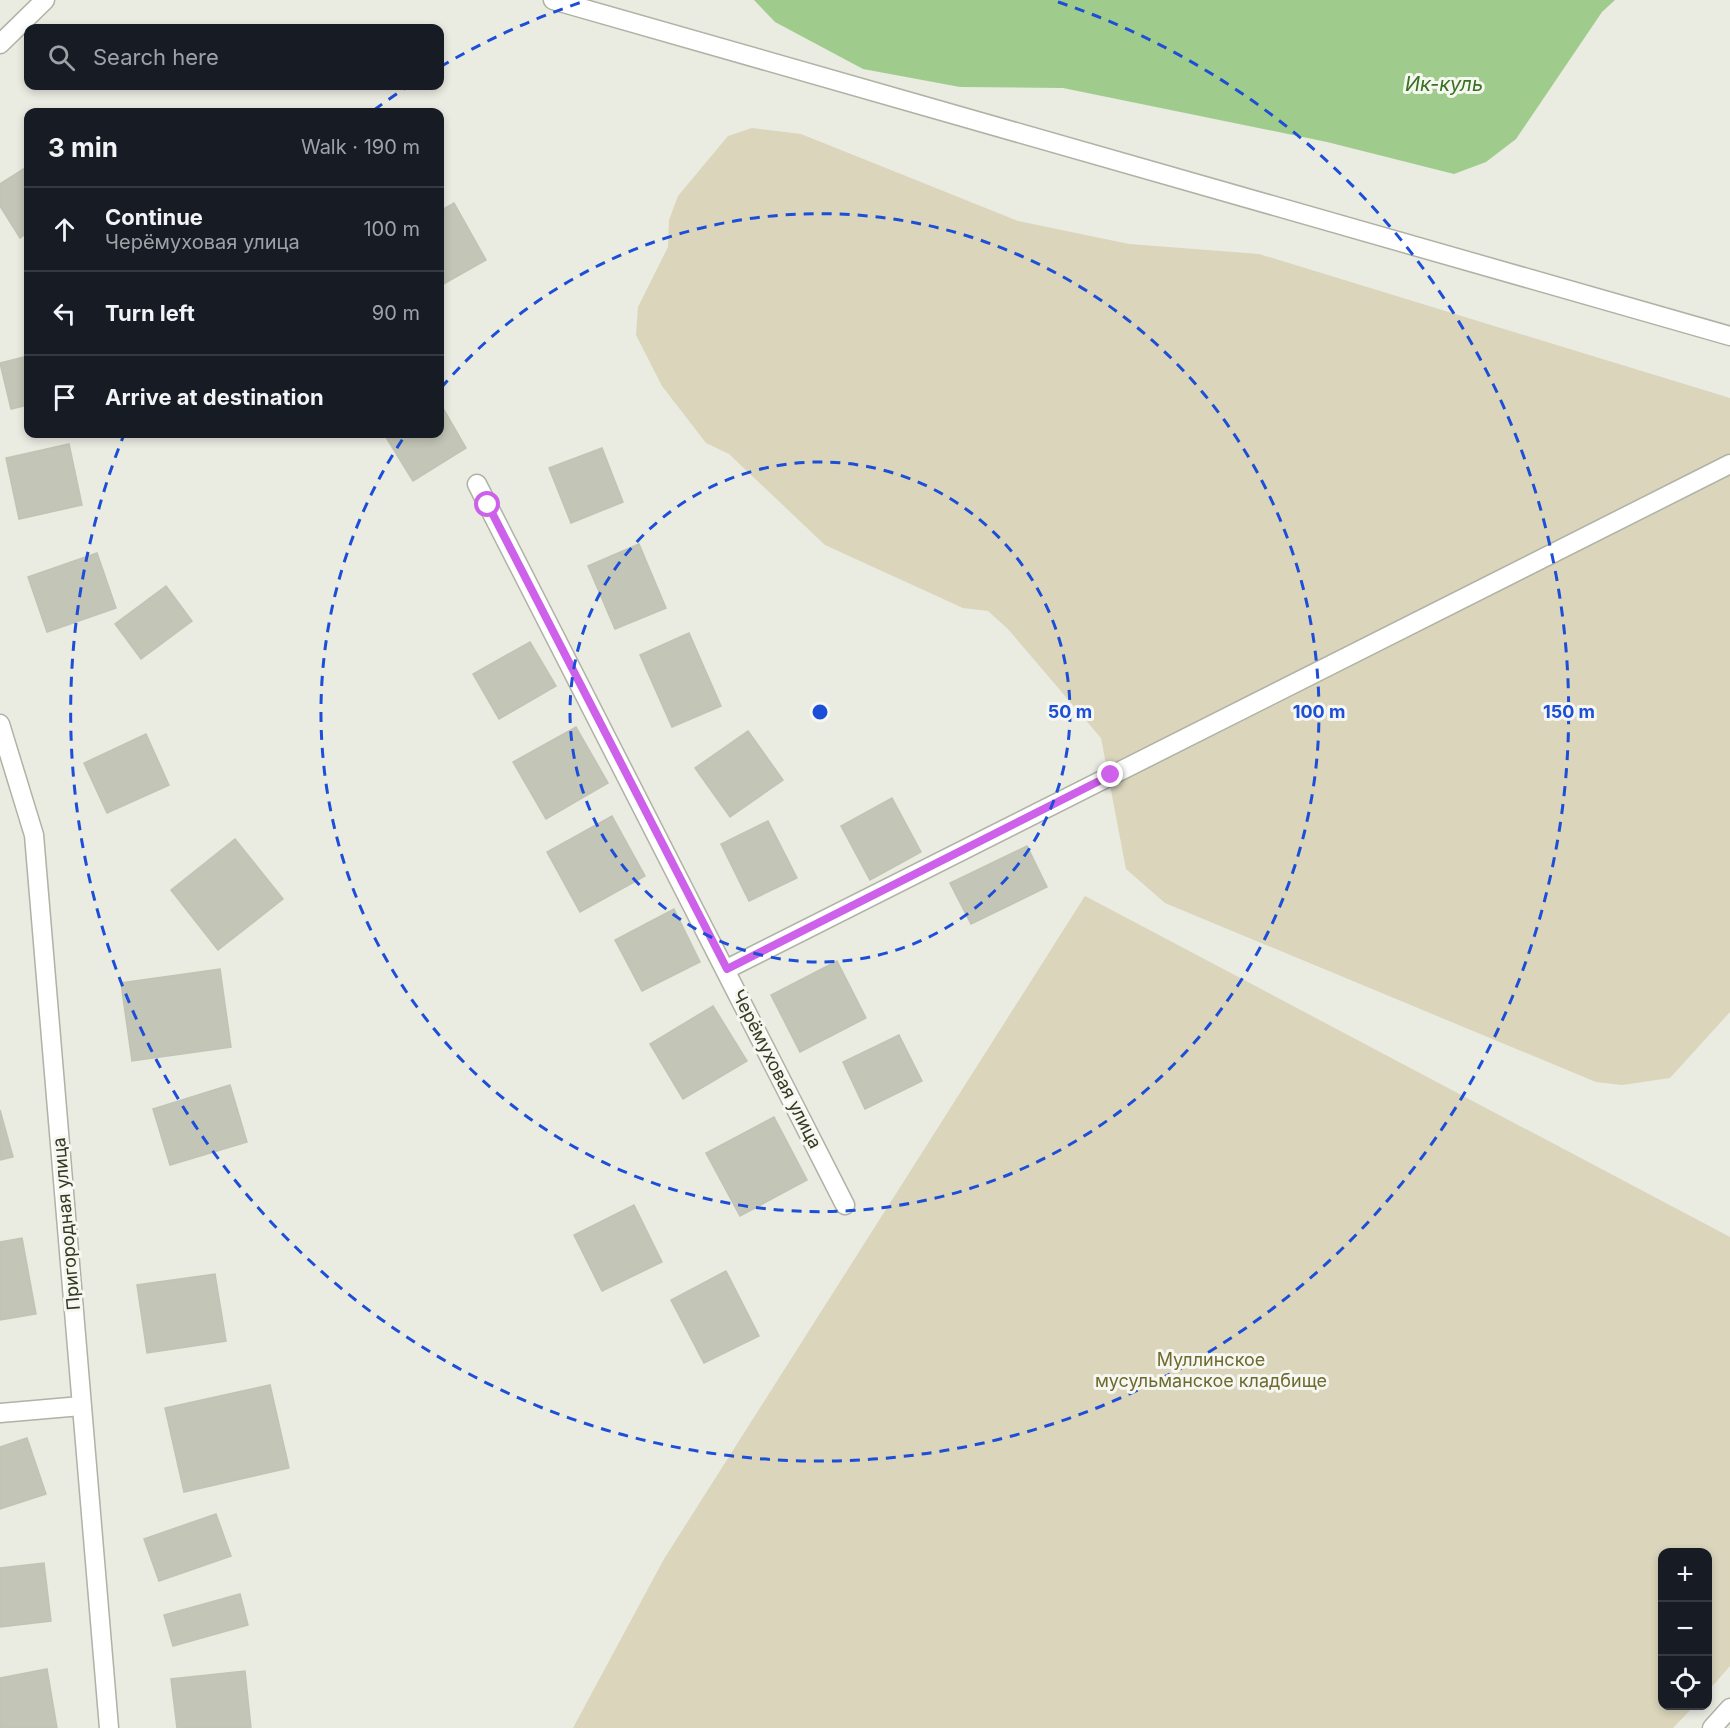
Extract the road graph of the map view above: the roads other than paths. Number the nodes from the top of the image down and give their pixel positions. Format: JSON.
{"nodes":[{"id":1,"x":45,"y":0,"type":"edge"},
{"id":2,"x":553,"y":0,"type":"edge"},
{"id":3,"x":0,"y":44,"type":"edge"},
{"id":4,"x":1730,"y":336,"type":"edge"},
{"id":5,"x":1730,"y":464,"type":"edge"},
{"id":6,"x":477,"y":484,"type":"dead end"},
{"id":7,"x":0,"y":724,"type":"edge"},
{"id":8,"x":727,"y":969,"type":"junction"},
{"id":9,"x":845,"y":1205,"type":"dead end"},
{"id":10,"x":81,"y":1406,"type":"junction"},
{"id":11,"x":0,"y":1413,"type":"edge"},
{"id":12,"x":1730,"y":1708,"type":"edge"},
{"id":13,"x":109,"y":1728,"type":"edge"},
{"id":14,"x":1712,"y":1728,"type":"edge"}],
"edges":[{"from":1,"to":3,"type":"street"},
{"from":2,"to":4,"type":"street"},
{"from":5,"to":8,"type":"street"},
{"from":6,"to":8,"type":"street","name":"Черёмуховая улица"},
{"from":7,"to":10,"type":"street","name":"Пригородная улица"},
{"from":8,"to":9,"type":"street","name":"Черёмуховая улица"},
{"from":10,"to":11,"type":"street"},
{"from":10,"to":13,"type":"street","name":"Пригородная улица"},
{"from":12,"to":14,"type":"street"}]}
